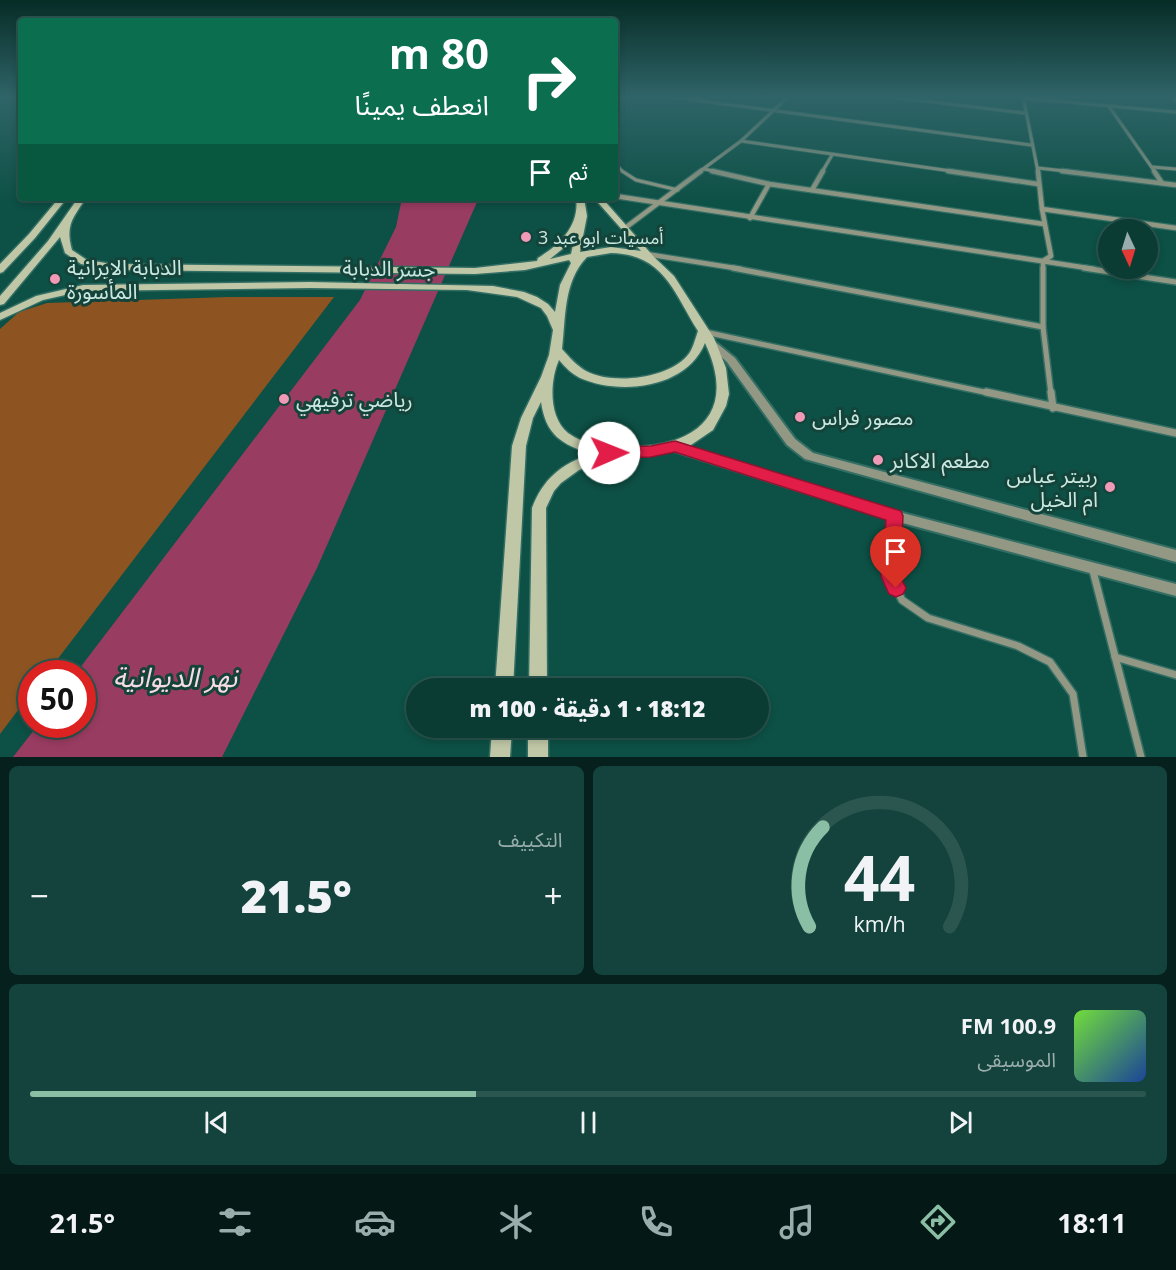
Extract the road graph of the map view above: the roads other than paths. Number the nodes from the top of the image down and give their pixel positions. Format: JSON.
{"nodes":[{"id":1,"x":752,"y":131,"type":"edge"},
{"id":2,"x":924,"y":131,"type":"edge"},
{"id":3,"x":1028,"y":131,"type":"edge"},
{"id":4,"x":1127,"y":131,"type":"edge"},
{"id":5,"x":741,"y":141,"type":"junction"},
{"id":6,"x":1031,"y":145,"type":"junction"},
{"id":7,"x":832,"y":155,"type":"junction"},
{"id":8,"x":618,"y":166,"type":"dead end"},
{"id":9,"x":1152,"y":166,"type":"junction"},
{"id":10,"x":1038,"y":168,"type":"junction"},
{"id":11,"x":705,"y":169,"type":"junction"},
{"id":12,"x":1176,"y":169,"type":"edge"},
{"id":13,"x":1162,"y":183,"type":"junction"},
{"id":14,"x":769,"y":184,"type":"junction"},
{"id":15,"x":1038,"y":184,"type":"junction"},
{"id":16,"x":1176,"y":185,"type":"edge"},
{"id":17,"x":678,"y":190,"type":"junction"},
{"id":18,"x":812,"y":190,"type":"junction"},
{"id":19,"x":618,"y":196,"type":"edge"},
{"id":20,"x":61,"y":201,"type":"edge"},
{"id":21,"x":80,"y":201,"type":"edge"},
{"id":22,"x":601,"y":201,"type":"edge"},
{"id":23,"x":582,"y":202,"type":"edge"},
{"id":24,"x":661,"y":203,"type":"junction"},
{"id":25,"x":1042,"y":209,"type":"junction"},
{"id":26,"x":750,"y":218,"type":"junction"},
{"id":27,"x":66,"y":223,"type":"junction"},
{"id":28,"x":1044,"y":224,"type":"junction"},
{"id":29,"x":625,"y":228,"type":"junction"},
{"id":30,"x":1176,"y":228,"type":"edge"},
{"id":31,"x":647,"y":256,"type":"junction"},
{"id":32,"x":574,"y":261,"type":"junction"},
{"id":33,"x":1043,"y":261,"type":"junction"},
{"id":34,"x":517,"y":267,"type":"junction"},
{"id":35,"x":0,"y":270,"type":"edge"},
{"id":36,"x":1176,"y":282,"type":"edge"},
{"id":37,"x":0,"y":302,"type":"edge"},
{"id":38,"x":0,"y":317,"type":"edge"},
{"id":39,"x":1043,"y":327,"type":"junction"},
{"id":40,"x":558,"y":335,"type":"junction"},
{"id":41,"x":707,"y":337,"type":"junction"},
{"id":42,"x":557,"y":350,"type":"junction"},
{"id":43,"x":547,"y":377,"type":"junction"},
{"id":44,"x":1053,"y":408,"type":"junction"},
{"id":45,"x":1176,"y":433,"type":"edge"},
{"id":46,"x":675,"y":447,"type":"junction"},
{"id":47,"x":609,"y":453,"type":"junction"},
{"id":48,"x":895,"y":516,"type":"junction"},
{"id":49,"x":1176,"y":556,"type":"edge"},
{"id":50,"x":1092,"y":568,"type":"junction"},
{"id":51,"x":1176,"y":590,"type":"edge"},
{"id":52,"x":1115,"y":657,"type":"junction"},
{"id":53,"x":1176,"y":675,"type":"edge"},
{"id":54,"x":505,"y":678,"type":"edge"},
{"id":55,"x":538,"y":678,"type":"edge"},
{"id":56,"x":501,"y":738,"type":"edge"},
{"id":57,"x":538,"y":738,"type":"edge"},
{"id":58,"x":500,"y":757,"type":"edge"},
{"id":59,"x":538,"y":757,"type":"edge"},
{"id":60,"x":1083,"y":757,"type":"edge"},
{"id":61,"x":1141,"y":757,"type":"edge"}],
"edges":[{"from":1,"to":5,"type":"street"},
{"from":2,"to":6,"type":"street"},
{"from":3,"to":6,"type":"street"},
{"from":4,"to":9,"type":"street"},
{"from":5,"to":7,"type":"street"},
{"from":5,"to":11,"type":"street"},
{"from":6,"to":10,"type":"street"},
{"from":7,"to":15,"type":"street"},
{"from":7,"to":18,"type":"street"},
{"from":8,"to":17,"type":"lane"},
{"from":9,"to":12,"type":"street"},
{"from":9,"to":13,"type":"street"},
{"from":10,"to":13,"type":"street"},
{"from":10,"to":15,"type":"street"},
{"from":11,"to":14,"type":"street"},
{"from":11,"to":17,"type":"street"},
{"from":13,"to":16,"type":"street"},
{"from":14,"to":18,"type":"street"},
{"from":14,"to":26,"type":"street"},
{"from":15,"to":25,"type":"street"},
{"from":17,"to":24,"type":"street"},
{"from":18,"to":28,"type":"street"},
{"from":19,"to":24,"type":"street"},
{"from":20,"to":35,"type":"main road"},
{"from":21,"to":27,"type":"main road"},
{"from":22,"to":29,"type":"main road"},
{"from":23,"to":32,"type":"main road"},
{"from":23,"to":34,"type":"main road"},
{"from":24,"to":26,"type":"street"},
{"from":24,"to":29,"type":"street"},
{"from":25,"to":28,"type":"street"},
{"from":25,"to":30,"type":"street"},
{"from":26,"to":33,"type":"street"},
{"from":27,"to":34,"type":"main road","name":"جسر الدبابة"},
{"from":27,"to":37,"type":"main road"},
{"from":28,"to":33,"type":"street"},
{"from":29,"to":31,"type":"main road"},
{"from":31,"to":32,"type":"main road"},
{"from":31,"to":39,"type":"street"},
{"from":31,"to":41,"type":"main road"},
{"from":32,"to":34,"type":"main road"},
{"from":32,"to":40,"type":"main road"},
{"from":33,"to":36,"type":"street"},
{"from":33,"to":39,"type":"street"},
{"from":38,"to":40,"type":"main road","name":"جسر الدبابة"},
{"from":39,"to":44,"type":"street"},
{"from":40,"to":42,"type":"main road"},
{"from":41,"to":42,"type":"main road"},
{"from":41,"to":44,"type":"street"},
{"from":41,"to":46,"type":"main road"},
{"from":41,"to":49,"type":"street"},
{"from":42,"to":43,"type":"main road"},
{"from":43,"to":47,"type":"main road"},
{"from":43,"to":54,"type":"main road"},
{"from":44,"to":45,"type":"street"},
{"from":46,"to":47,"type":"main road"},
{"from":46,"to":48,"type":"street"},
{"from":47,"to":55,"type":"main road"},
{"from":48,"to":50,"type":"street"},
{"from":48,"to":60,"type":"lane"},
{"from":50,"to":51,"type":"street"},
{"from":50,"to":52,"type":"lane"},
{"from":52,"to":53,"type":"lane"},
{"from":52,"to":61,"type":"lane"},
{"from":56,"to":58,"type":"main road"},
{"from":57,"to":59,"type":"main road"}]}
